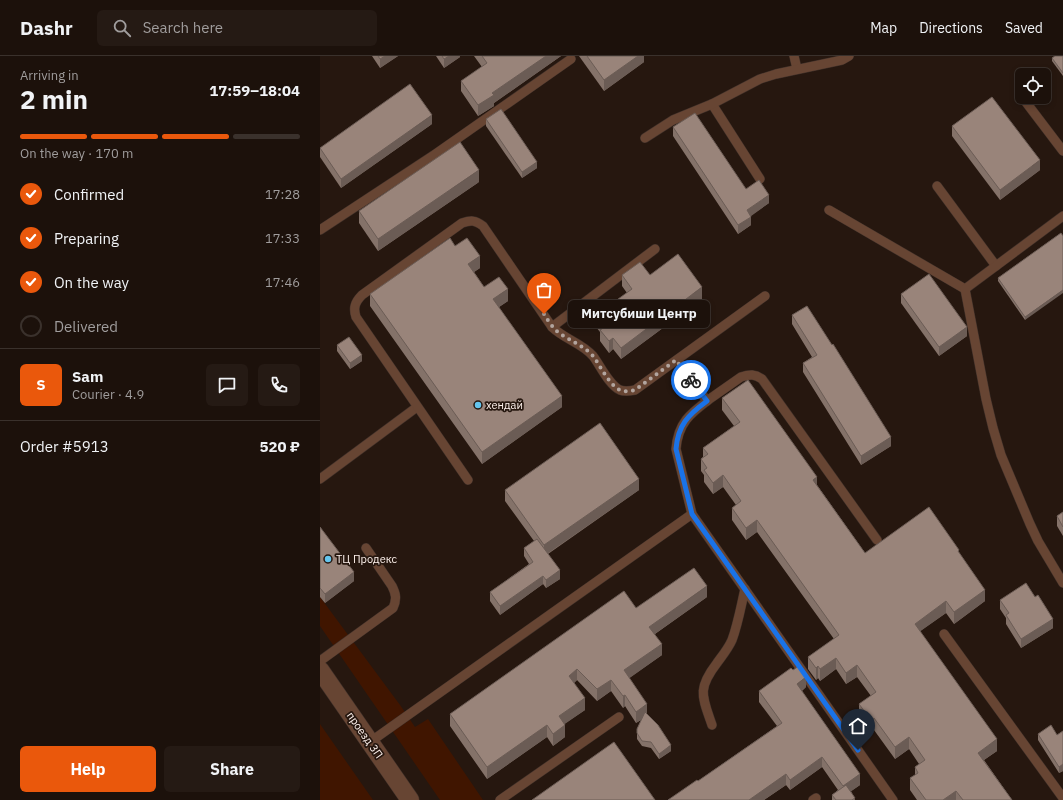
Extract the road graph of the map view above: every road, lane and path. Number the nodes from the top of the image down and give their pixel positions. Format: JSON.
{"nodes":[{"id":1,"x":794,"y":56,"type":"edge"},
{"id":2,"x":850,"y":56,"type":"edge"},
{"id":3,"x":571,"y":59,"type":"dead end"},
{"id":4,"x":797,"y":69,"type":"junction"},
{"id":5,"x":712,"y":104,"type":"junction"},
{"id":6,"x":1028,"y":104,"type":"edge"},
{"id":7,"x":645,"y":138,"type":"dead end"},
{"id":8,"x":1063,"y":151,"type":"edge"},
{"id":9,"x":760,"y":179,"type":"edge"},
{"id":10,"x":937,"y":186,"type":"dead end"},
{"id":11,"x":830,"y":210,"type":"dead end"},
{"id":12,"x":1063,"y":216,"type":"edge"},
{"id":13,"x":320,"y":230,"type":"edge"},
{"id":14,"x":655,"y":249,"type":"dead end"},
{"id":15,"x":996,"y":266,"type":"junction"},
{"id":16,"x":965,"y":289,"type":"junction"},
{"id":17,"x":765,"y":296,"type":"dead end"},
{"id":18,"x":552,"y":327,"type":"junction"},
{"id":19,"x":676,"y":360,"type":"junction"},
{"id":20,"x":707,"y":401,"type":"junction"},
{"id":21,"x":417,"y":407,"type":"junction"},
{"id":22,"x":320,"y":479,"type":"edge"},
{"id":23,"x":468,"y":480,"type":"dead end"},
{"id":24,"x":692,"y":514,"type":"junction"},
{"id":25,"x":877,"y":540,"type":"dead end"},
{"id":26,"x":366,"y":548,"type":"dead end"},
{"id":27,"x":1063,"y":583,"type":"edge"},
{"id":28,"x":745,"y":590,"type":"junction"},
{"id":29,"x":944,"y":634,"type":"dead end"},
{"id":30,"x":320,"y":661,"type":"edge"},
{"id":31,"x":320,"y":670,"type":"edge"},
{"id":32,"x":619,"y":717,"type":"dead end"},
{"id":33,"x":712,"y":725,"type":"dead end"},
{"id":34,"x":370,"y":742,"type":"junction"},
{"id":35,"x":1063,"y":798,"type":"edge"},
{"id":36,"x":410,"y":800,"type":"edge"},
{"id":37,"x":500,"y":800,"type":"edge"},
{"id":38,"x":893,"y":800,"type":"edge"}],
"edges":[{"from":1,"to":4,"type":"lane"},
{"from":2,"to":4,"type":"lane"},
{"from":3,"to":13,"type":"lane"},
{"from":4,"to":5,"type":"lane"},
{"from":5,"to":7,"type":"lane"},
{"from":5,"to":9,"type":"lane"},
{"from":6,"to":8,"type":"lane"},
{"from":10,"to":15,"type":"lane"},
{"from":11,"to":16,"type":"lane"},
{"from":12,"to":15,"type":"lane"},
{"from":14,"to":18,"type":"lane"},
{"from":15,"to":16,"type":"lane"},
{"from":16,"to":27,"type":"lane"},
{"from":17,"to":19,"type":"lane"},
{"from":18,"to":19,"type":"lane"},
{"from":18,"to":21,"type":"lane"},
{"from":19,"to":20,"type":"lane"},
{"from":20,"to":24,"type":"lane"},
{"from":20,"to":25,"type":"lane"},
{"from":21,"to":22,"type":"lane"},
{"from":21,"to":23,"type":"lane"},
{"from":24,"to":28,"type":"lane"},
{"from":24,"to":34,"type":"lane"},
{"from":26,"to":30,"type":"lane"},
{"from":28,"to":33,"type":"lane"},
{"from":28,"to":38,"type":"lane"},
{"from":29,"to":35,"type":"lane"},
{"from":31,"to":34,"type":"street","name":"проезд 3П"},
{"from":32,"to":37,"type":"lane"},
{"from":34,"to":36,"type":"street","name":"проезд 3П"}]}
